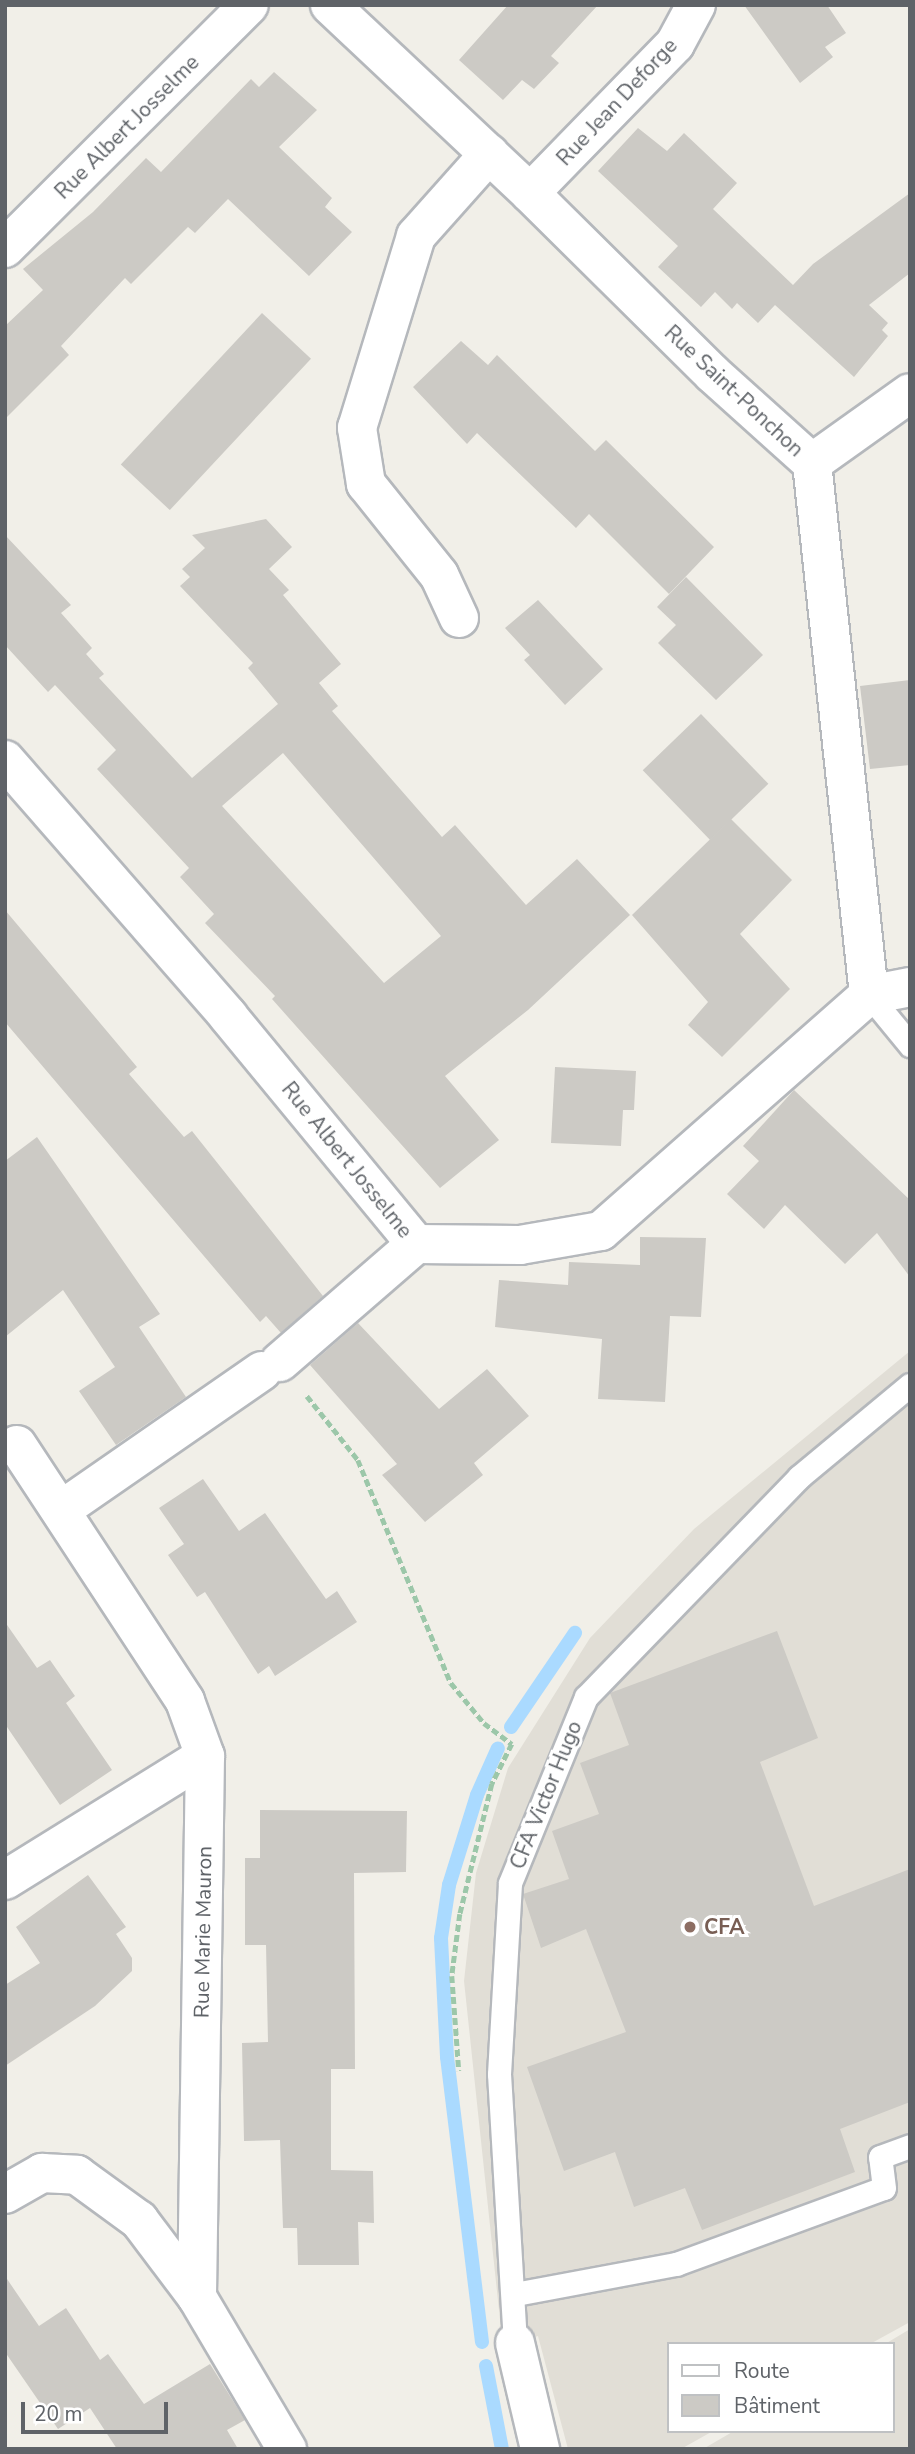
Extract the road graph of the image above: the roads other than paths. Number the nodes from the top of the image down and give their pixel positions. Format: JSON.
{"nodes":[{"id":1,"x":249,"y":5,"type":"edge"},
{"id":2,"x":330,"y":5,"type":"edge"},
{"id":3,"x":696,"y":5,"type":"edge"},
{"id":4,"x":489,"y":155,"type":"junction"},
{"id":5,"x":530,"y":193,"type":"junction"},
{"id":6,"x":5,"y":248,"type":"edge"},
{"id":7,"x":910,"y":393,"type":"edge"},
{"id":8,"x":812,"y":463,"type":"junction"},
{"id":9,"x":459,"y":618,"type":"dead end"},
{"id":10,"x":5,"y":760,"type":"edge"},
{"id":11,"x":910,"y":988,"type":"edge"},
{"id":12,"x":869,"y":995,"type":"junction"},
{"id":13,"x":910,"y":1045,"type":"edge"},
{"id":14,"x":416,"y":1244,"type":"junction"},
{"id":15,"x":910,"y":1385,"type":"edge"},
{"id":16,"x":17,"y":1445,"type":"dead end"},
{"id":17,"x":61,"y":1510,"type":"junction"},
{"id":18,"x":205,"y":1756,"type":"junction"},
{"id":19,"x":5,"y":1880,"type":"edge"},
{"id":20,"x":910,"y":2146,"type":"edge"},
{"id":21,"x":5,"y":2194,"type":"edge"},
{"id":22,"x":515,"y":2294,"type":"junction"},
{"id":23,"x":197,"y":2297,"type":"junction"},
{"id":24,"x":515,"y":2343,"type":"joint"},
{"id":25,"x":287,"y":2449,"type":"edge"},
{"id":26,"x":540,"y":2449,"type":"edge"}],
"edges":[{"from":1,"to":6,"type":"street","name":"Rue Albert Josselme"},
{"from":2,"to":4,"type":"street","name":"Rue Saint-Ponchon"},
{"from":3,"to":5,"type":"street","name":"Rue Jean Deforge"},
{"from":4,"to":5,"type":"street","name":"Rue Saint-Ponchon"},
{"from":4,"to":9,"type":"street"},
{"from":5,"to":8,"type":"street","name":"Rue Saint-Ponchon"},
{"from":7,"to":8,"type":"street"},
{"from":8,"to":12,"type":"street","name":"Rue Saint-Ponchon"},
{"from":10,"to":14,"type":"street","name":"Rue Albert Josselme"},
{"from":11,"to":12,"type":"street"},
{"from":12,"to":13,"type":"lane"},
{"from":12,"to":14,"type":"street","name":"Rue Albert Josselme"},
{"from":14,"to":17,"type":"street"},
{"from":15,"to":22,"type":"lane","name":"CFA Victor Hugo"},
{"from":16,"to":17,"type":"street","name":"Rue Marie Mauron"},
{"from":17,"to":18,"type":"street","name":"Rue Marie Mauron"},
{"from":18,"to":19,"type":"street"},
{"from":18,"to":23,"type":"street","name":"Rue Marie Mauron"},
{"from":20,"to":22,"type":"lane"},
{"from":21,"to":23,"type":"street"},
{"from":22,"to":24,"type":"lane","name":"CFA Victor Hugo"},
{"from":23,"to":25,"type":"street"},
{"from":24,"to":26,"type":"street"}]}
